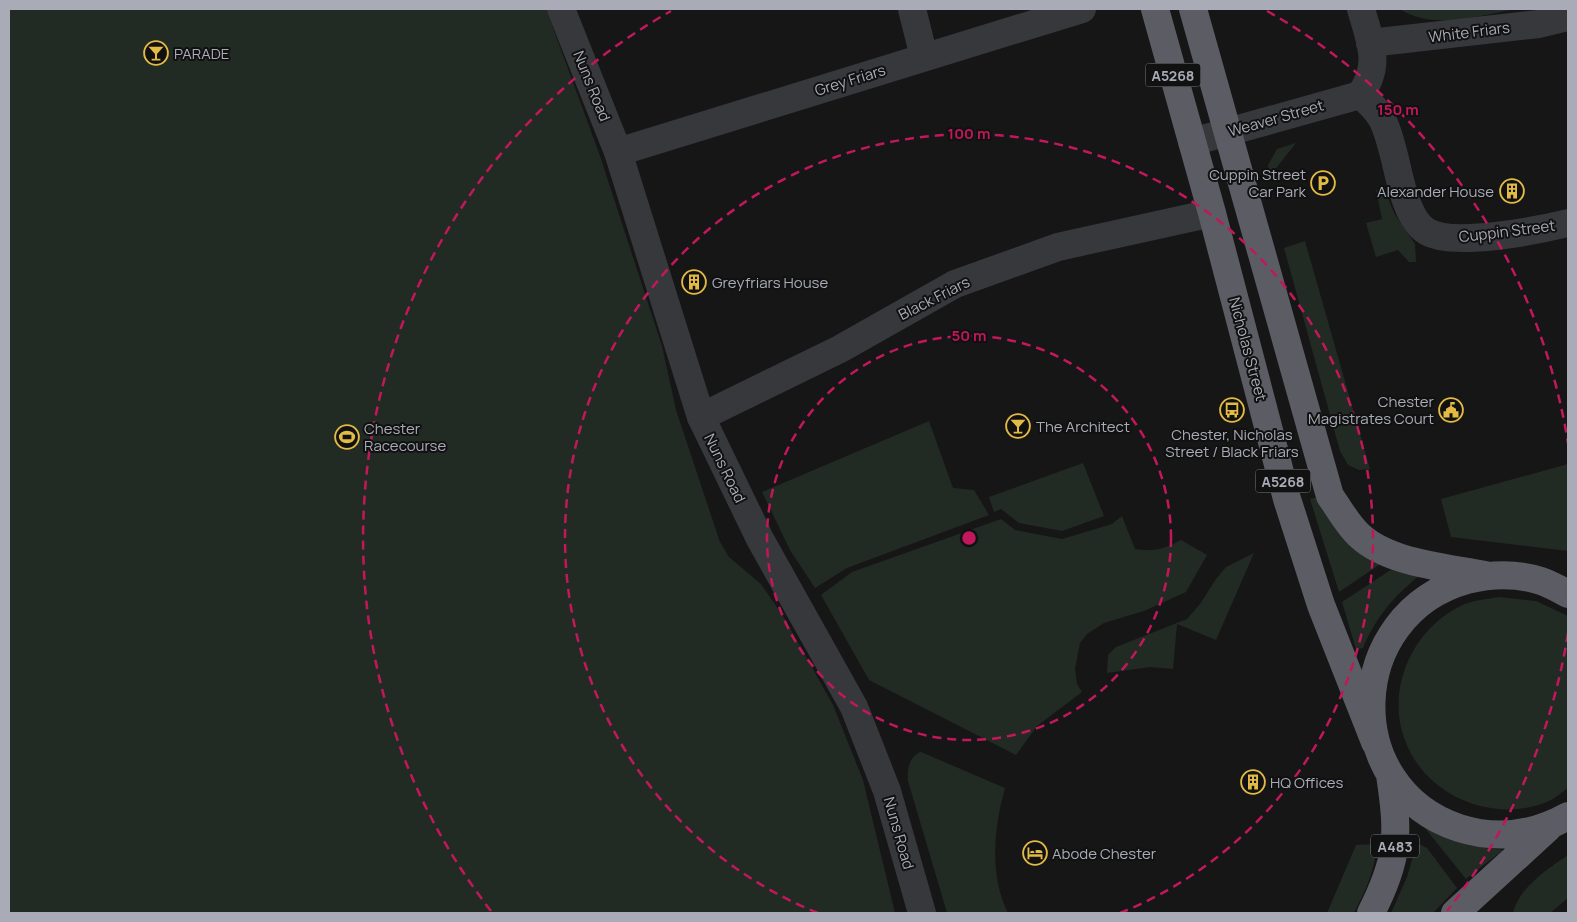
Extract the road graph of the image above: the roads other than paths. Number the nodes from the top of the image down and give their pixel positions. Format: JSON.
{"nodes":[{"id":1,"x":561,"y":9,"type":"edge"},
{"id":2,"x":912,"y":9,"type":"edge"},
{"id":3,"x":1082,"y":9,"type":"edge"},
{"id":4,"x":1155,"y":9,"type":"edge"},
{"id":5,"x":1194,"y":9,"type":"edge"},
{"id":6,"x":1361,"y":9,"type":"edge"},
{"id":7,"x":1568,"y":17,"type":"edge"},
{"id":8,"x":1370,"y":44,"type":"junction"},
{"id":9,"x":924,"y":57,"type":"junction"},
{"id":10,"x":1360,"y":95,"type":"junction"},
{"id":11,"x":1226,"y":132,"type":"junction"},
{"id":12,"x":1192,"y":142,"type":"junction"},
{"id":13,"x":618,"y":152,"type":"junction"},
{"id":14,"x":1212,"y":213,"type":"junction"},
{"id":15,"x":1568,"y":223,"type":"edge"},
{"id":16,"x":701,"y":417,"type":"junction"},
{"id":17,"x":1485,"y":575,"type":"junction"},
{"id":18,"x":1568,"y":575,"type":"edge"},
{"id":19,"x":1541,"y":581,"type":"junction"},
{"id":20,"x":1568,"y":594,"type":"edge"},
{"id":21,"x":1375,"y":742,"type":"junction"},
{"id":22,"x":1390,"y":775,"type":"junction"},
{"id":23,"x":1559,"y":821,"type":"edge"},
{"id":24,"x":922,"y":913,"type":"edge"},
{"id":25,"x":1371,"y":913,"type":"edge"},
{"id":26,"x":1455,"y":913,"type":"edge"}],
"edges":[{"from":1,"to":13,"type":"street","name":"Nuns Road"},
{"from":2,"to":9,"type":"street"},
{"from":3,"to":9,"type":"street","name":"Grey Friars"},
{"from":4,"to":12,"type":"highway","name":"Nicholas Street","number":"A5268"},
{"from":5,"to":11,"type":"highway","number":"A5268"},
{"from":6,"to":8,"type":"street"},
{"from":7,"to":8,"type":"street","name":"White Friars"},
{"from":8,"to":10,"type":"street"},
{"from":9,"to":13,"type":"street","name":"Grey Friars"},
{"from":10,"to":11,"type":"street","name":"Weaver Street"},
{"from":10,"to":15,"type":"street","name":"Cuppin Street"},
{"from":11,"to":12,"type":"street","name":"Weaver Street"},
{"from":11,"to":17,"type":"highway","number":"A5268"},
{"from":12,"to":14,"type":"highway","name":"Nicholas Street","number":"A5268"},
{"from":13,"to":16,"type":"street","name":"Nuns Road"},
{"from":14,"to":16,"type":"street","name":"Black Friars"},
{"from":14,"to":21,"type":"highway","name":"Nicholas Street","number":"A5268"},
{"from":16,"to":24,"type":"street","name":"Nuns Road"},
{"from":17,"to":19,"type":"highway","number":"A5268"},
{"from":17,"to":21,"type":"highway","number":"A5268"},
{"from":18,"to":19,"type":"highway","number":"A5268"},
{"from":19,"to":20,"type":"highway","number":"A5268"},
{"from":21,"to":22,"type":"highway","number":"A5268"},
{"from":22,"to":23,"type":"highway","number":"A5268"},
{"from":22,"to":25,"type":"highway","number":"A483"},
{"from":23,"to":26,"type":"highway"}]}
